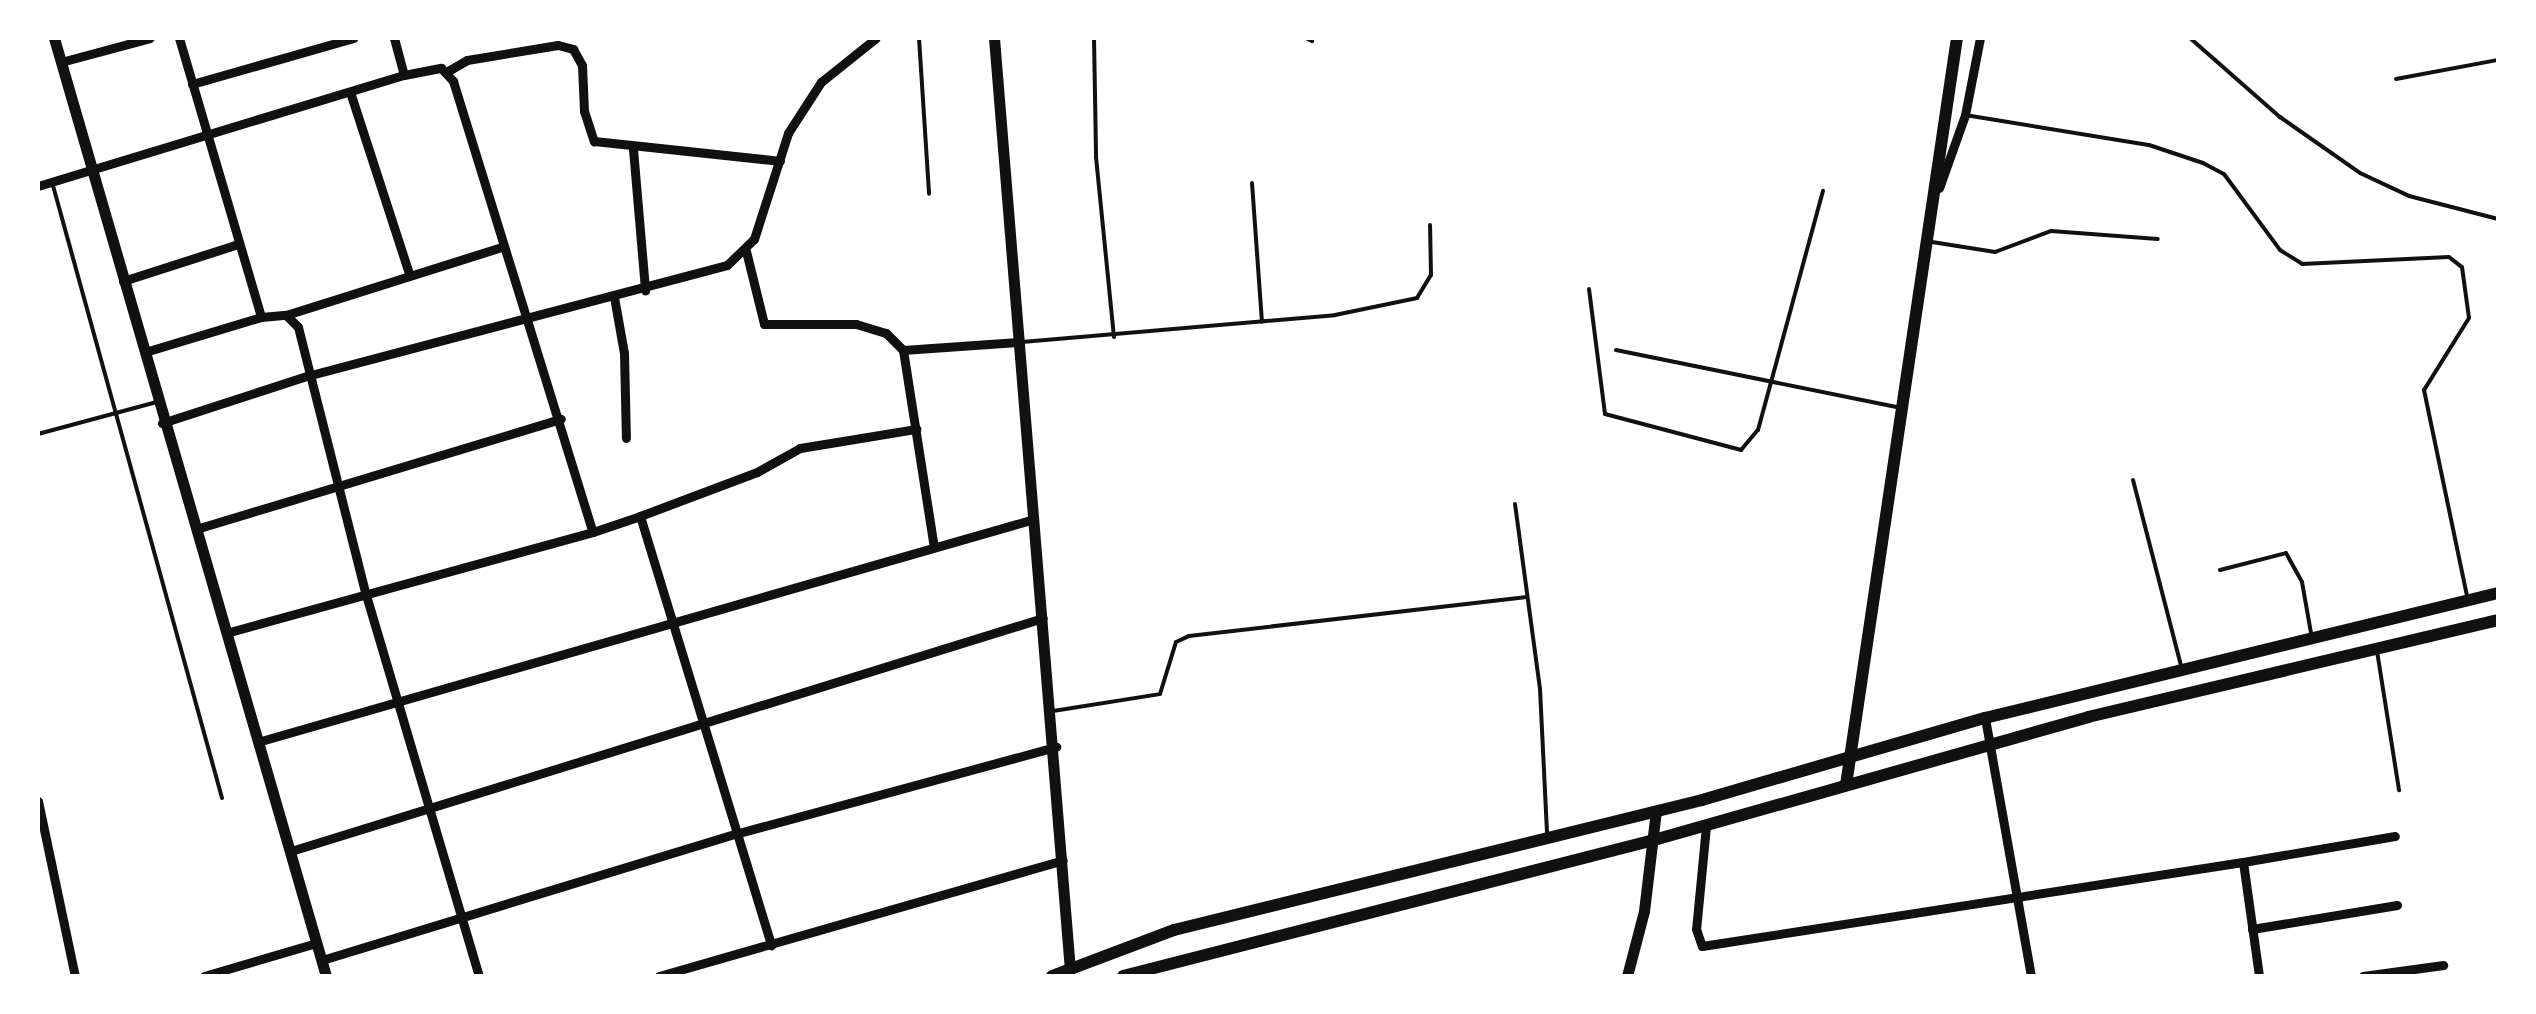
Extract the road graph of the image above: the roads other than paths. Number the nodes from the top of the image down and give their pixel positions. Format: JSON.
{"nodes":[{"id":1,"x":54,"y":38,"type":"edge"},
{"id":2,"x":150,"y":38,"type":"edge"},
{"id":3,"x":178,"y":38,"type":"edge"},
{"id":4,"x":354,"y":38,"type":"edge"},
{"id":5,"x":394,"y":38,"type":"edge"},
{"id":6,"x":876,"y":38,"type":"edge"},
{"id":7,"x":919,"y":38,"type":"edge"},
{"id":8,"x":994,"y":38,"type":"edge"},
{"id":9,"x":1094,"y":38,"type":"edge"},
{"id":10,"x":1306,"y":38,"type":"edge"},
{"id":11,"x":1957,"y":38,"type":"edge"},
{"id":12,"x":1980,"y":38,"type":"edge"},
{"id":13,"x":2190,"y":38,"type":"edge"},
{"id":14,"x":1312,"y":41,"type":"dead end"},
{"id":15,"x":571,"y":43,"type":"edge"},
{"id":16,"x":2498,"y":60,"type":"edge"},
{"id":17,"x":61,"y":62,"type":"junction"},
{"id":18,"x":448,"y":70,"type":"junction"},
{"id":19,"x":404,"y":75,"type":"junction"},
{"id":20,"x":2396,"y":79,"type":"dead end"},
{"id":21,"x":192,"y":84,"type":"junction"},
{"id":22,"x":351,"y":95,"type":"junction"},
{"id":23,"x":1965,"y":114,"type":"junction"},
{"id":24,"x":208,"y":138,"type":"junction"},
{"id":25,"x":632,"y":149,"type":"junction"},
{"id":26,"x":780,"y":161,"type":"junction"},
{"id":27,"x":91,"y":172,"type":"junction"},
{"id":28,"x":52,"y":182,"type":"junction"},
{"id":29,"x":1252,"y":183,"type":"dead end"},
{"id":30,"x":38,"y":186,"type":"edge"},
{"id":31,"x":1823,"y":191,"type":"dead end"},
{"id":32,"x":930,"y":194,"type":"dead end"},
{"id":33,"x":1933,"y":204,"type":"junction"},
{"id":34,"x":2498,"y":219,"type":"edge"},
{"id":35,"x":1430,"y":225,"type":"dead end"},
{"id":36,"x":2158,"y":239,"type":"dead end"},
{"id":37,"x":1927,"y":242,"type":"junction"},
{"id":38,"x":238,"y":244,"type":"junction"},
{"id":39,"x":502,"y":246,"type":"junction"},
{"id":40,"x":746,"y":251,"type":"junction"},
{"id":41,"x":409,"y":273,"type":"junction"},
{"id":42,"x":123,"y":281,"type":"junction"},
{"id":43,"x":1588,"y":288,"type":"dead end"},
{"id":44,"x":645,"y":290,"type":"junction"},
{"id":45,"x":614,"y":296,"type":"junction"},
{"id":46,"x":286,"y":315,"type":"junction"},
{"id":47,"x":529,"y":315,"type":"junction"},
{"id":48,"x":261,"y":317,"type":"junction"},
{"id":49,"x":1262,"y":322,"type":"junction"},
{"id":50,"x":1114,"y":337,"type":"junction"},
{"id":51,"x":1018,"y":342,"type":"junction"},
{"id":52,"x":903,"y":350,"type":"junction"},
{"id":53,"x":1616,"y":350,"type":"dead end"},
{"id":54,"x":144,"y":352,"type":"junction"},
{"id":55,"x":306,"y":376,"type":"junction"},
{"id":56,"x":1772,"y":379,"type":"junction"},
{"id":57,"x":157,"y":402,"type":"junction"},
{"id":58,"x":1904,"y":409,"type":"junction"},
{"id":59,"x":119,"y":412,"type":"junction"},
{"id":60,"x":562,"y":419,"type":"junction"},
{"id":61,"x":162,"y":423,"type":"junction"},
{"id":62,"x":916,"y":429,"type":"junction"},
{"id":63,"x":38,"y":434,"type":"edge"},
{"id":64,"x":626,"y":438,"type":"dead end"},
{"id":65,"x":2133,"y":480,"type":"dead end"},
{"id":66,"x":338,"y":482,"type":"junction"},
{"id":67,"x":1514,"y":504,"type":"dead end"},
{"id":68,"x":640,"y":516,"type":"junction"},
{"id":69,"x":1034,"y":519,"type":"junction"},
{"id":70,"x":196,"y":529,"type":"junction"},
{"id":71,"x":593,"y":532,"type":"junction"},
{"id":72,"x":934,"y":547,"type":"junction"},
{"id":73,"x":2220,"y":570,"type":"dead end"},
{"id":74,"x":2498,"y":593,"type":"edge"},
{"id":75,"x":366,"y":595,"type":"junction"},
{"id":76,"x":1525,"y":597,"type":"junction"},
{"id":77,"x":2469,"y":600,"type":"junction"},
{"id":78,"x":675,"y":618,"type":"junction"},
{"id":79,"x":1044,"y":618,"type":"junction"},
{"id":80,"x":2498,"y":620,"type":"edge"},
{"id":81,"x":226,"y":633,"type":"junction"},
{"id":82,"x":2312,"y":638,"type":"junction"},
{"id":83,"x":2376,"y":649,"type":"junction"},
{"id":84,"x":2182,"y":669,"type":"junction"},
{"id":85,"x":398,"y":702,"type":"junction"},
{"id":86,"x":1052,"y":711,"type":"junction"},
{"id":87,"x":1985,"y":718,"type":"junction"},
{"id":88,"x":706,"y":725,"type":"junction"},
{"id":89,"x":261,"y":741,"type":"junction"},
{"id":90,"x":1989,"y":743,"type":"junction"},
{"id":91,"x":1056,"y":747,"type":"junction"},
{"id":92,"x":1850,"y":758,"type":"junction"},
{"id":93,"x":1846,"y":785,"type":"junction"},
{"id":94,"x":2399,"y":790,"type":"dead end"},
{"id":95,"x":222,"y":798,"type":"dead end"},
{"id":96,"x":38,"y":801,"type":"edge"},
{"id":97,"x":1656,"y":811,"type":"junction"},
{"id":98,"x":433,"y":812,"type":"junction"},
{"id":99,"x":1706,"y":826,"type":"junction"},
{"id":100,"x":735,"y":834,"type":"junction"},
{"id":101,"x":2395,"y":836,"type":"dead end"},
{"id":102,"x":1548,"y":837,"type":"junction"},
{"id":103,"x":1654,"y":840,"type":"junction"},
{"id":104,"x":291,"y":852,"type":"junction"},
{"id":105,"x":1066,"y":859,"type":"junction"},
{"id":106,"x":2243,"y":862,"type":"junction"},
{"id":107,"x":2017,"y":901,"type":"junction"},
{"id":108,"x":2397,"y":905,"type":"dead end"},
{"id":109,"x":462,"y":916,"type":"junction"},
{"id":110,"x":2252,"y":928,"type":"junction"},
{"id":111,"x":316,"y":942,"type":"junction"},
{"id":112,"x":771,"y":945,"type":"junction"},
{"id":113,"x":322,"y":960,"type":"junction"},
{"id":114,"x":2443,"y":965,"type":"dead end"},
{"id":115,"x":1070,"y":973,"type":"edge"},
{"id":116,"x":75,"y":976,"type":"edge"},
{"id":117,"x":204,"y":976,"type":"edge"},
{"id":118,"x":326,"y":976,"type":"edge"},
{"id":119,"x":479,"y":976,"type":"edge"},
{"id":120,"x":659,"y":976,"type":"edge"},
{"id":121,"x":1052,"y":976,"type":"edge"},
{"id":122,"x":1124,"y":976,"type":"edge"},
{"id":123,"x":1627,"y":976,"type":"edge"},
{"id":124,"x":2032,"y":976,"type":"edge"},
{"id":125,"x":2259,"y":976,"type":"edge"},
{"id":126,"x":2363,"y":976,"type":"edge"}],
"edges":[{"from":1,"to":17,"type":"street"},
{"from":2,"to":17,"type":"street"},
{"from":3,"to":21,"type":"street"},
{"from":4,"to":21,"type":"street"},
{"from":5,"to":19,"type":"street"},
{"from":6,"to":26,"type":"street"},
{"from":7,"to":32,"type":"lane"},
{"from":8,"to":51,"type":"street"},
{"from":9,"to":50,"type":"lane"},
{"from":10,"to":14,"type":"lane"},
{"from":11,"to":33,"type":"main road"},
{"from":12,"to":23,"type":"street"},
{"from":13,"to":34,"type":"lane"},
{"from":15,"to":18,"type":"street"},
{"from":15,"to":25,"type":"street"},
{"from":16,"to":20,"type":"lane"},
{"from":17,"to":27,"type":"street"},
{"from":18,"to":19,"type":"street"},
{"from":18,"to":39,"type":"street"},
{"from":19,"to":22,"type":"street"},
{"from":21,"to":24,"type":"street"},
{"from":22,"to":24,"type":"street"},
{"from":22,"to":41,"type":"street"},
{"from":23,"to":33,"type":"street"},
{"from":23,"to":77,"type":"lane"},
{"from":24,"to":27,"type":"street"},
{"from":24,"to":38,"type":"street"},
{"from":25,"to":26,"type":"street"},
{"from":25,"to":44,"type":"street"},
{"from":26,"to":40,"type":"street"},
{"from":27,"to":28,"type":"street"},
{"from":27,"to":42,"type":"street"},
{"from":28,"to":30,"type":"street"},
{"from":28,"to":59,"type":"lane"},
{"from":29,"to":49,"type":"lane"},
{"from":31,"to":56,"type":"lane"},
{"from":33,"to":37,"type":"main road"},
{"from":35,"to":49,"type":"lane"},
{"from":36,"to":37,"type":"lane"},
{"from":37,"to":58,"type":"main road"},
{"from":38,"to":42,"type":"street"},
{"from":38,"to":48,"type":"street"},
{"from":39,"to":41,"type":"street"},
{"from":39,"to":47,"type":"street"},
{"from":40,"to":44,"type":"street"},
{"from":40,"to":52,"type":"street"},
{"from":41,"to":46,"type":"street"},
{"from":42,"to":54,"type":"street"},
{"from":43,"to":56,"type":"lane"},
{"from":44,"to":45,"type":"street"},
{"from":45,"to":47,"type":"street"},
{"from":45,"to":64,"type":"street"},
{"from":46,"to":48,"type":"street"},
{"from":46,"to":55,"type":"street"},
{"from":47,"to":55,"type":"street"},
{"from":47,"to":60,"type":"street"},
{"from":48,"to":54,"type":"street"},
{"from":49,"to":50,"type":"lane"},
{"from":50,"to":51,"type":"lane"},
{"from":51,"to":52,"type":"street"},
{"from":51,"to":69,"type":"street"},
{"from":52,"to":62,"type":"street"},
{"from":53,"to":56,"type":"lane"},
{"from":54,"to":57,"type":"street"},
{"from":55,"to":61,"type":"street"},
{"from":55,"to":66,"type":"street"},
{"from":56,"to":58,"type":"lane"},
{"from":57,"to":59,"type":"lane"},
{"from":57,"to":61,"type":"street"},
{"from":58,"to":92,"type":"main road"},
{"from":59,"to":63,"type":"lane"},
{"from":59,"to":95,"type":"lane"},
{"from":60,"to":66,"type":"street"},
{"from":60,"to":71,"type":"street"},
{"from":61,"to":70,"type":"street"},
{"from":62,"to":68,"type":"street"},
{"from":62,"to":72,"type":"street"},
{"from":65,"to":84,"type":"lane"},
{"from":66,"to":70,"type":"street"},
{"from":66,"to":75,"type":"street"},
{"from":67,"to":76,"type":"lane"},
{"from":68,"to":71,"type":"street"},
{"from":68,"to":78,"type":"street"},
{"from":69,"to":72,"type":"street"},
{"from":69,"to":79,"type":"street"},
{"from":70,"to":81,"type":"street"},
{"from":71,"to":75,"type":"street"},
{"from":72,"to":78,"type":"street"},
{"from":73,"to":82,"type":"lane"},
{"from":74,"to":77,"type":"main road"},
{"from":75,"to":81,"type":"street"},
{"from":75,"to":85,"type":"street"},
{"from":76,"to":86,"type":"lane"},
{"from":76,"to":102,"type":"lane"},
{"from":77,"to":82,"type":"main road"},
{"from":78,"to":85,"type":"street"},
{"from":78,"to":88,"type":"street"},
{"from":79,"to":86,"type":"street"},
{"from":79,"to":88,"type":"street"},
{"from":80,"to":83,"type":"main road"},
{"from":81,"to":89,"type":"street"},
{"from":82,"to":84,"type":"main road"},
{"from":83,"to":90,"type":"main road"},
{"from":83,"to":94,"type":"lane"},
{"from":84,"to":87,"type":"main road"},
{"from":85,"to":89,"type":"street"},
{"from":85,"to":98,"type":"street"},
{"from":86,"to":91,"type":"street"},
{"from":87,"to":90,"type":"street"},
{"from":87,"to":92,"type":"main road"},
{"from":88,"to":98,"type":"street"},
{"from":88,"to":100,"type":"street"},
{"from":89,"to":104,"type":"street"},
{"from":90,"to":93,"type":"main road"},
{"from":90,"to":107,"type":"street"},
{"from":91,"to":100,"type":"street"},
{"from":91,"to":105,"type":"street"},
{"from":92,"to":93,"type":"main road"},
{"from":92,"to":97,"type":"main road"},
{"from":93,"to":99,"type":"main road"},
{"from":96,"to":116,"type":"street"},
{"from":97,"to":102,"type":"main road"},
{"from":97,"to":103,"type":"street"},
{"from":98,"to":104,"type":"street"},
{"from":98,"to":109,"type":"street"},
{"from":99,"to":103,"type":"main road"},
{"from":99,"to":107,"type":"street"},
{"from":100,"to":109,"type":"street"},
{"from":100,"to":112,"type":"street"},
{"from":101,"to":106,"type":"street"},
{"from":102,"to":115,"type":"main road"},
{"from":103,"to":122,"type":"main road"},
{"from":103,"to":123,"type":"street"},
{"from":104,"to":111,"type":"street"},
{"from":105,"to":112,"type":"street"},
{"from":105,"to":115,"type":"street"},
{"from":106,"to":107,"type":"street"},
{"from":106,"to":110,"type":"street"},
{"from":107,"to":124,"type":"street"},
{"from":108,"to":110,"type":"street"},
{"from":109,"to":113,"type":"street"},
{"from":109,"to":119,"type":"street"},
{"from":110,"to":125,"type":"street"},
{"from":111,"to":113,"type":"street"},
{"from":111,"to":117,"type":"street"},
{"from":112,"to":120,"type":"street"},
{"from":113,"to":118,"type":"street"},
{"from":114,"to":126,"type":"street"},
{"from":115,"to":121,"type":"main road"}]}
